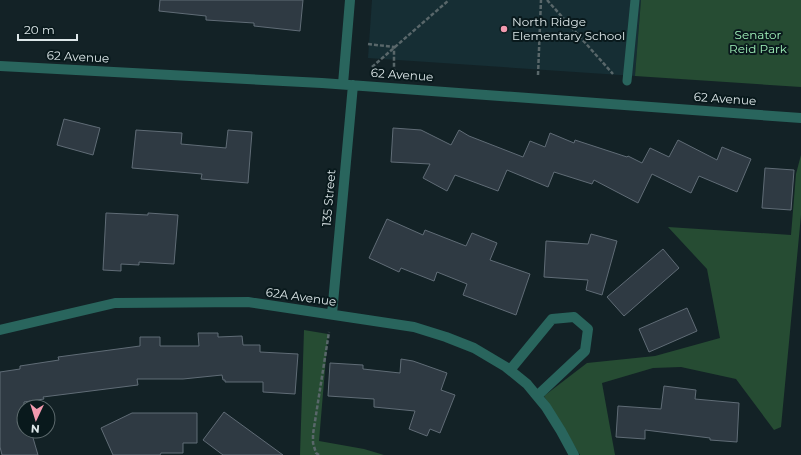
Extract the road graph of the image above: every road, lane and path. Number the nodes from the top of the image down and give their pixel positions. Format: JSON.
{"nodes":[{"id":1,"x":350,"y":0,"type":"edge"},
{"id":2,"x":449,"y":0,"type":"edge"},
{"id":3,"x":541,"y":0,"type":"edge"},
{"id":4,"x":547,"y":0,"type":"edge"},
{"id":5,"x":635,"y":0,"type":"edge"},
{"id":6,"x":368,"y":44,"type":"dead end"},
{"id":7,"x":394,"y":47,"type":"junction"},
{"id":8,"x":0,"y":66,"type":"edge"},
{"id":9,"x":372,"y":67,"type":"dead end"},
{"id":10,"x":394,"y":71,"type":"dead end"},
{"id":11,"x":538,"y":75,"type":"dead end"},
{"id":12,"x":614,"y":75,"type":"dead end"},
{"id":13,"x":627,"y":81,"type":"dead end"},
{"id":14,"x":348,"y":85,"type":"junction"},
{"id":15,"x":801,"y":118,"type":"edge"},
{"id":16,"x":332,"y":314,"type":"junction"},
{"id":17,"x":0,"y":330,"type":"edge"},
{"id":18,"x":329,"y":332,"type":"dead end"},
{"id":19,"x":510,"y":370,"type":"junction"},
{"id":20,"x":537,"y":396,"type":"junction"},
{"id":21,"x":319,"y":455,"type":"edge"},
{"id":22,"x":574,"y":455,"type":"edge"}],
"edges":[{"from":1,"to":14,"type":"street","name":"135 Street"},
{"from":2,"to":7,"type":"path"},
{"from":3,"to":11,"type":"path"},
{"from":4,"to":12,"type":"path"},
{"from":5,"to":13,"type":"lane"},
{"from":6,"to":7,"type":"path"},
{"from":7,"to":9,"type":"path"},
{"from":7,"to":10,"type":"path"},
{"from":8,"to":14,"type":"street","name":"62 Avenue"},
{"from":14,"to":15,"type":"street","name":"62 Avenue"},
{"from":14,"to":16,"type":"street","name":"135 Street"},
{"from":16,"to":17,"type":"street","name":"62A Avenue"},
{"from":16,"to":19,"type":"street","name":"62A Avenue"},
{"from":18,"to":21,"type":"path"},
{"from":19,"to":20,"type":"street","name":"62A Avenue"},
{"from":19,"to":20,"type":"street"},
{"from":20,"to":22,"type":"street","name":"62A Avenue"}]}
